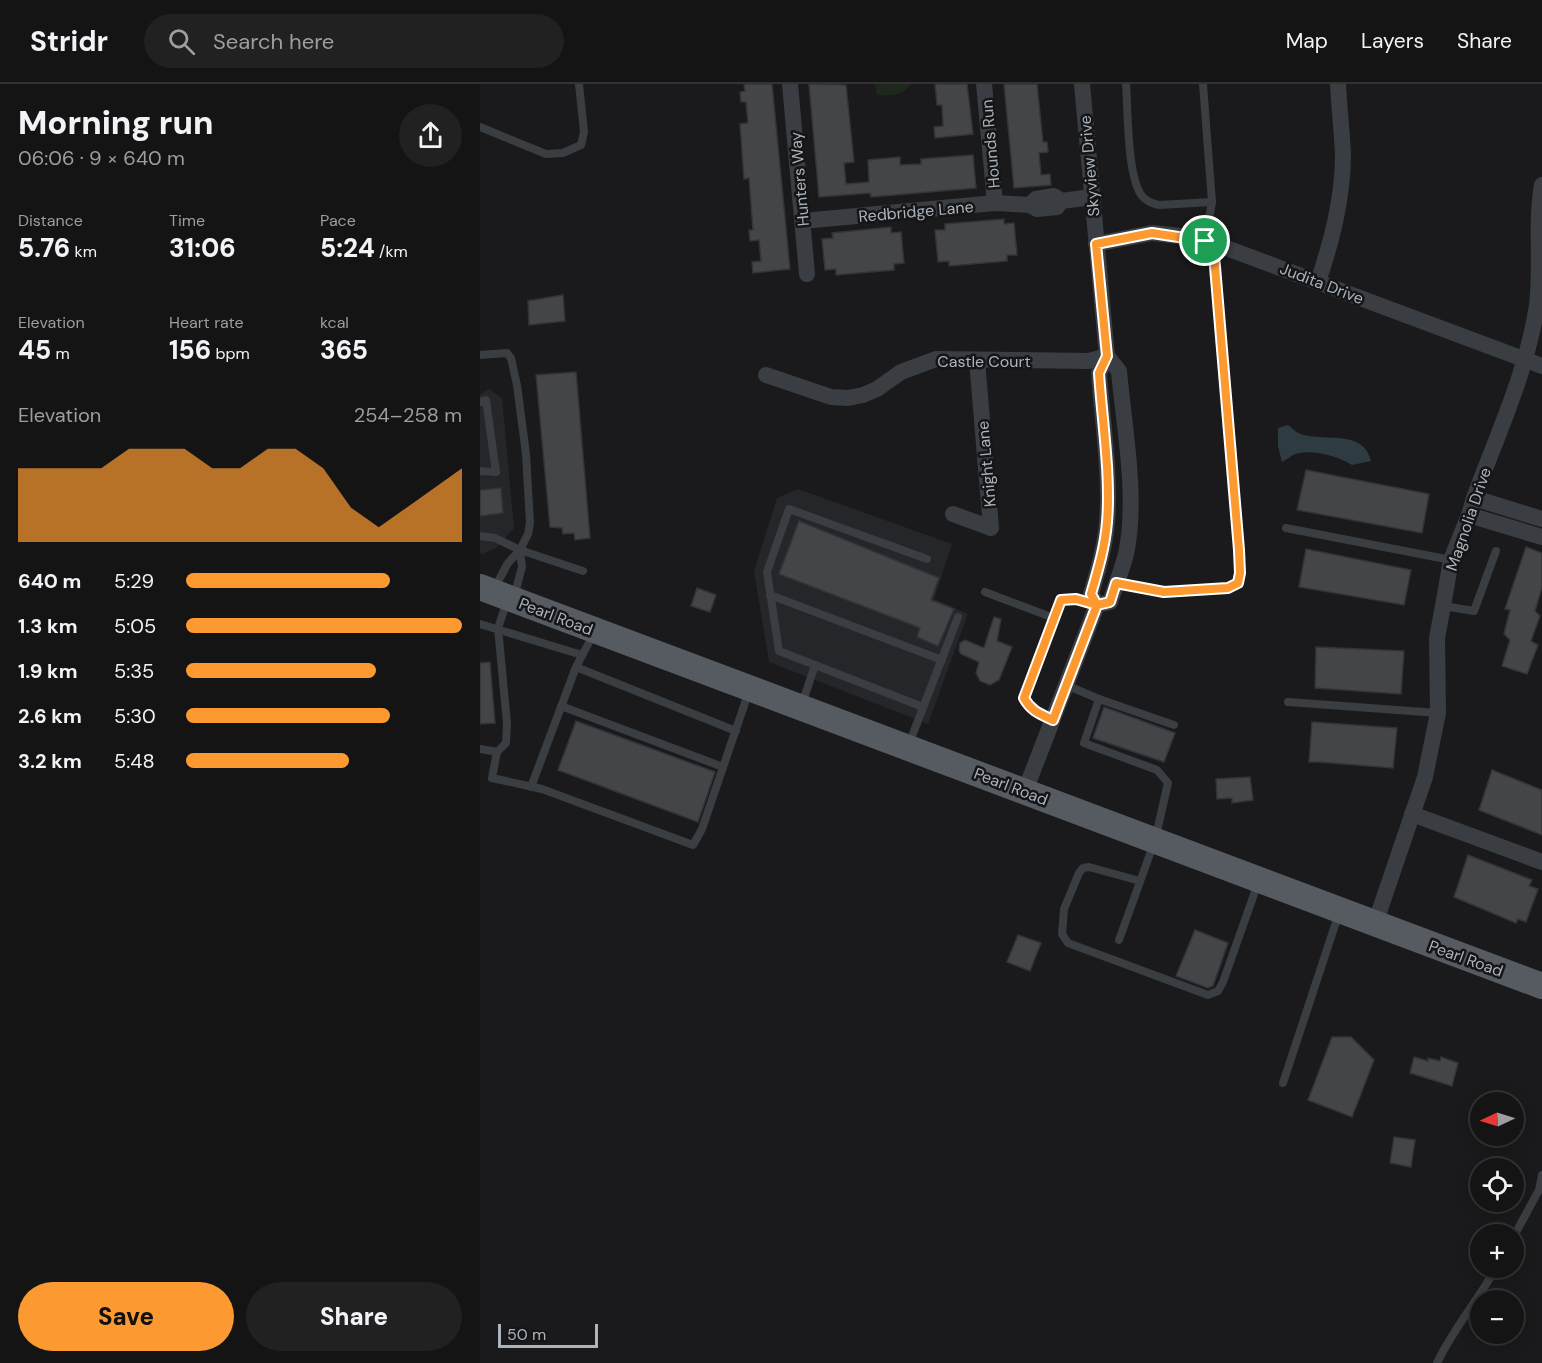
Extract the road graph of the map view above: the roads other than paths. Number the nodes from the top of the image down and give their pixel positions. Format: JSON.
{"nodes":[{"id":1,"x":579,"y":84,"type":"edge"},
{"id":2,"x":790,"y":84,"type":"edge"},
{"id":3,"x":984,"y":84,"type":"edge"},
{"id":4,"x":1082,"y":84,"type":"edge"},
{"id":5,"x":1126,"y":84,"type":"edge"},
{"id":6,"x":1203,"y":84,"type":"edge"},
{"id":7,"x":1338,"y":84,"type":"edge"},
{"id":8,"x":480,"y":127,"type":"edge"},
{"id":9,"x":1542,"y":185,"type":"edge"},
{"id":10,"x":1092,"y":197,"type":"junction"},
{"id":11,"x":1212,"y":202,"type":"junction"},
{"id":12,"x":995,"y":203,"type":"junction"},
{"id":13,"x":803,"y":221,"type":"junction"},
{"id":14,"x":1209,"y":242,"type":"junction"},
{"id":15,"x":1096,"y":244,"type":"junction"},
{"id":16,"x":807,"y":274,"type":"dead end"},
{"id":17,"x":1318,"y":282,"type":"junction"},
{"id":18,"x":480,"y":355,"type":"edge"},
{"id":19,"x":1107,"y":356,"type":"junction"},
{"id":20,"x":977,"y":360,"type":"junction"},
{"id":21,"x":1525,"y":360,"type":"junction"},
{"id":22,"x":1542,"y":366,"type":"edge"},
{"id":23,"x":766,"y":375,"type":"dead end"},
{"id":24,"x":480,"y":402,"type":"edge"},
{"id":25,"x":480,"y":471,"type":"edge"},
{"id":26,"x":1474,"y":498,"type":"junction"},
{"id":27,"x":953,"y":514,"type":"dead end"},
{"id":28,"x":1469,"y":515,"type":"junction"},
{"id":29,"x":1542,"y":519,"type":"edge"},
{"id":30,"x":1286,"y":528,"type":"dead end"},
{"id":31,"x":480,"y":536,"type":"edge"},
{"id":32,"x":1542,"y":537,"type":"edge"},
{"id":33,"x":520,"y":550,"type":"junction"},
{"id":34,"x":1496,"y":551,"type":"dead end"},
{"id":35,"x":927,"y":559,"type":"dead end"},
{"id":36,"x":1451,"y":560,"type":"junction"},
{"id":37,"x":583,"y":571,"type":"dead end"},
{"id":38,"x":1116,"y":583,"type":"junction"},
{"id":39,"x":985,"y":591,"type":"dead end"},
{"id":40,"x":498,"y":594,"type":"edge"},
{"id":41,"x":770,"y":595,"type":"junction"},
{"id":42,"x":1097,"y":605,"type":"junction"},
{"id":43,"x":1443,"y":606,"type":"junction"},
{"id":44,"x":958,"y":617,"type":"dead end"},
{"id":45,"x":1054,"y":618,"type":"junction"},
{"id":46,"x":480,"y":624,"type":"edge"},
{"id":47,"x":498,"y":628,"type":"junction"},
{"id":48,"x":595,"y":631,"type":"junction"},
{"id":49,"x":582,"y":655,"type":"junction"},
{"id":50,"x":942,"y":660,"type":"junction"},
{"id":51,"x":815,"y":665,"type":"junction"},
{"id":52,"x":576,"y":667,"type":"junction"},
{"id":53,"x":1066,"y":686,"type":"junction"},
{"id":54,"x":749,"y":690,"type":"junction"},
{"id":55,"x":1099,"y":699,"type":"junction"},
{"id":56,"x":1288,"y":702,"type":"dead end"},
{"id":57,"x":561,"y":706,"type":"junction"},
{"id":58,"x":923,"y":707,"type":"junction"},
{"id":59,"x":801,"y":708,"type":"junction"},
{"id":60,"x":1438,"y":713,"type":"junction"},
{"id":61,"x":1053,"y":720,"type":"junction"},
{"id":62,"x":1174,"y":725,"type":"dead end"},
{"id":63,"x":736,"y":730,"type":"junction"},
{"id":64,"x":908,"y":748,"type":"junction"},
{"id":65,"x":480,"y":749,"type":"edge"},
{"id":66,"x":497,"y":753,"type":"junction"},
{"id":67,"x":723,"y":767,"type":"junction"},
{"id":68,"x":531,"y":787,"type":"junction"},
{"id":69,"x":1025,"y":791,"type":"junction"},
{"id":70,"x":1412,"y":814,"type":"junction"},
{"id":71,"x":1155,"y":840,"type":"junction"},
{"id":72,"x":1542,"y":862,"type":"edge"},
{"id":73,"x":1259,"y":880,"type":"junction"},
{"id":74,"x":1140,"y":882,"type":"junction"},
{"id":75,"x":1340,"y":910,"type":"junction"},
{"id":76,"x":1376,"y":924,"type":"junction"},
{"id":77,"x":1119,"y":940,"type":"dead end"},
{"id":78,"x":1542,"y":986,"type":"edge"},
{"id":79,"x":1283,"y":1083,"type":"dead end"},
{"id":80,"x":1542,"y":1175,"type":"edge"},
{"id":81,"x":1521,"y":1224,"type":"edge"},
{"id":82,"x":1491,"y":1278,"type":"edge"},
{"id":83,"x":1437,"y":1363,"type":"edge"}],
"edges":[{"from":1,"to":8,"type":"lane"},
{"from":2,"to":13,"type":"street","name":"Hunters Way"},
{"from":3,"to":12,"type":"street","name":"Hounds Run"},
{"from":4,"to":10,"type":"street","name":"Skyview Drive"},
{"from":5,"to":11,"type":"lane"},
{"from":6,"to":11,"type":"lane"},
{"from":7,"to":17,"type":"street"},
{"from":9,"to":21,"type":"street","name":"Magnolia Drive"},
{"from":10,"to":12,"type":"street","name":"Redbridge Lane"},
{"from":10,"to":15,"type":"street","name":"Skyview Drive"},
{"from":11,"to":14,"type":"lane"},
{"from":12,"to":13,"type":"street","name":"Redbridge Lane"},
{"from":13,"to":16,"type":"street","name":"Hunters Way"},
{"from":14,"to":15,"type":"street","name":"Judita Drive"},
{"from":14,"to":17,"type":"street","name":"Judita Drive"},
{"from":14,"to":38,"type":"lane"},
{"from":15,"to":19,"type":"street","name":"Skyview Drive"},
{"from":17,"to":21,"type":"street","name":"Judita Drive"},
{"from":18,"to":33,"type":"lane"},
{"from":19,"to":20,"type":"street","name":"Castle Court"},
{"from":19,"to":38,"type":"street","name":"Skyview Drive"},
{"from":19,"to":42,"type":"street","name":"Skyview Drive"},
{"from":20,"to":23,"type":"street","name":"Castle Court"},
{"from":20,"to":27,"type":"street","name":"Knight Lane"},
{"from":21,"to":22,"type":"street","name":"Judita Drive"},
{"from":21,"to":26,"type":"street","name":"Magnolia Drive"},
{"from":24,"to":25,"type":"lane"},
{"from":26,"to":28,"type":"street","name":"Magnolia Drive"},
{"from":26,"to":29,"type":"street"},
{"from":28,"to":32,"type":"street"},
{"from":28,"to":36,"type":"street","name":"Magnolia Drive"},
{"from":30,"to":36,"type":"lane"},
{"from":31,"to":33,"type":"lane"},
{"from":33,"to":37,"type":"lane"},
{"from":33,"to":40,"type":"lane"},
{"from":33,"to":40,"type":"lane"},
{"from":34,"to":43,"type":"lane"},
{"from":35,"to":41,"type":"lane"},
{"from":36,"to":43,"type":"street","name":"Magnolia Drive"},
{"from":38,"to":42,"type":"street","name":"Skyview Drive"},
{"from":39,"to":45,"type":"lane"},
{"from":40,"to":47,"type":"lane"},
{"from":40,"to":48,"type":"main road","name":"Pearl Road"},
{"from":41,"to":50,"type":"lane"},
{"from":41,"to":51,"type":"lane"},
{"from":42,"to":45,"type":"lane"},
{"from":42,"to":53,"type":"street","name":"Skyview Drive"},
{"from":43,"to":60,"type":"street","name":"Magnolia Drive"},
{"from":44,"to":50,"type":"lane"},
{"from":45,"to":61,"type":"lane"},
{"from":46,"to":47,"type":"lane"},
{"from":47,"to":49,"type":"lane"},
{"from":47,"to":66,"type":"lane"},
{"from":48,"to":49,"type":"lane"},
{"from":48,"to":54,"type":"main road","name":"Pearl Road"},
{"from":49,"to":52,"type":"lane"},
{"from":50,"to":58,"type":"lane"},
{"from":51,"to":58,"type":"lane"},
{"from":51,"to":59,"type":"lane"},
{"from":52,"to":57,"type":"lane"},
{"from":52,"to":63,"type":"lane"},
{"from":53,"to":55,"type":"lane"},
{"from":53,"to":61,"type":"street","name":"Skyview Drive"},
{"from":54,"to":59,"type":"main road","name":"Pearl Road"},
{"from":54,"to":63,"type":"lane"},
{"from":55,"to":62,"type":"lane"},
{"from":55,"to":71,"type":"lane"},
{"from":56,"to":60,"type":"lane"},
{"from":57,"to":67,"type":"lane"},
{"from":57,"to":68,"type":"lane"},
{"from":58,"to":64,"type":"lane"},
{"from":59,"to":64,"type":"main road","name":"Pearl Road"},
{"from":60,"to":70,"type":"street","name":"Magnolia Drive"},
{"from":61,"to":69,"type":"street","name":"Skyview Drive"},
{"from":63,"to":67,"type":"lane"},
{"from":64,"to":69,"type":"main road","name":"Pearl Road"},
{"from":65,"to":66,"type":"lane"},
{"from":66,"to":68,"type":"lane"},
{"from":67,"to":68,"type":"lane"},
{"from":69,"to":71,"type":"main road","name":"Pearl Road"},
{"from":70,"to":72,"type":"street"},
{"from":70,"to":76,"type":"street","name":"Magnolia Drive"},
{"from":71,"to":73,"type":"main road","name":"Pearl Road"},
{"from":71,"to":74,"type":"lane"},
{"from":73,"to":74,"type":"lane"},
{"from":73,"to":75,"type":"main road","name":"Pearl Road"},
{"from":74,"to":77,"type":"lane"},
{"from":75,"to":76,"type":"main road","name":"Pearl Road"},
{"from":75,"to":79,"type":"lane"},
{"from":76,"to":78,"type":"main road","name":"Pearl Road"},
{"from":80,"to":81,"type":"lane"},
{"from":82,"to":83,"type":"lane"}]}
